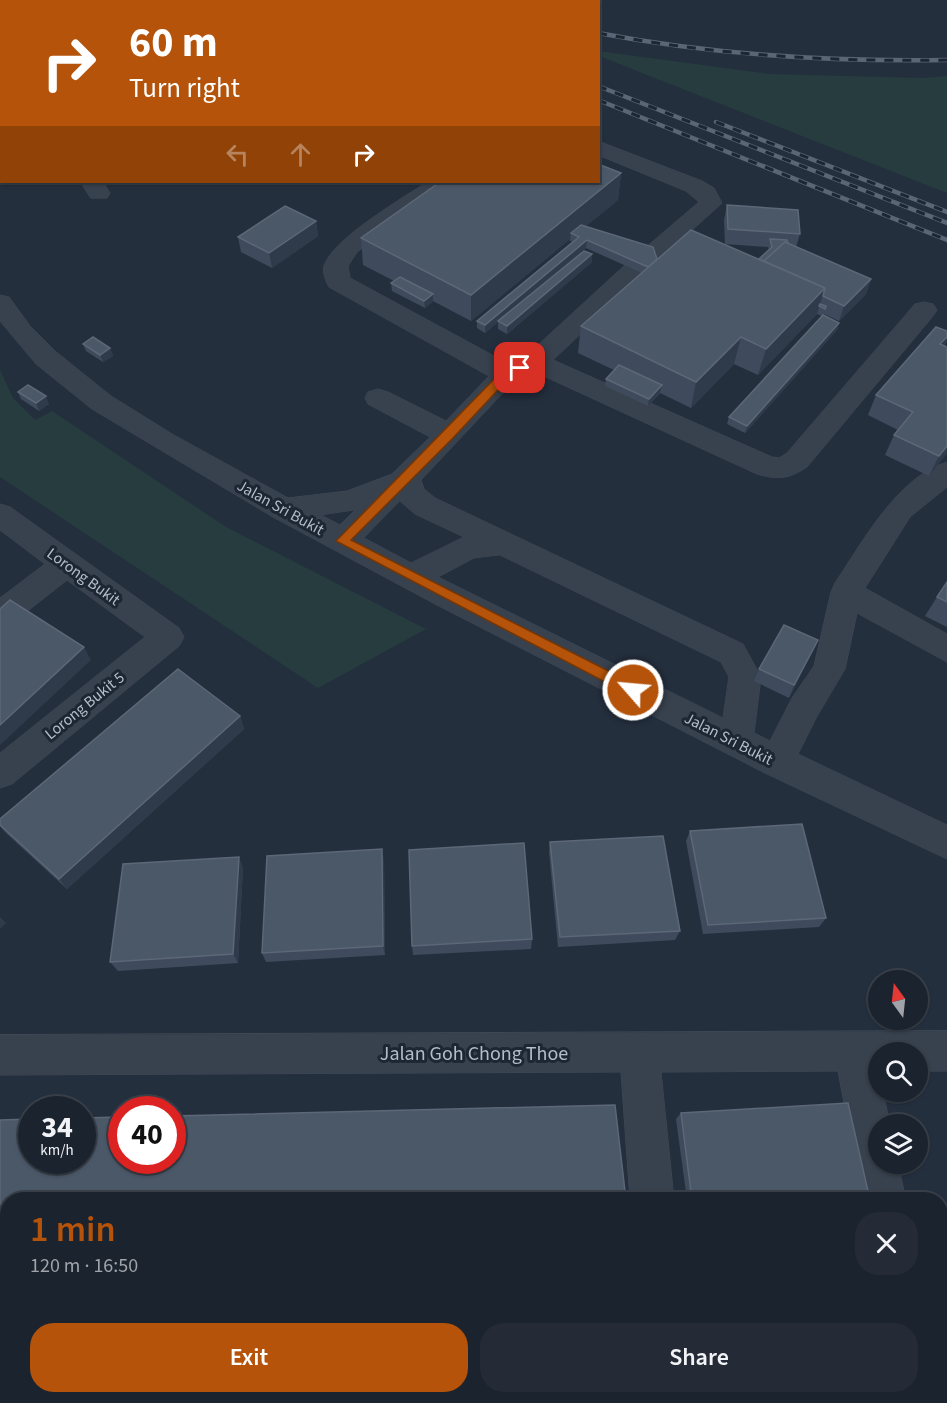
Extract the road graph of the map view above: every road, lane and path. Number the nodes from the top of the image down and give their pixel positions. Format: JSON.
{"nodes":[{"id":1,"x":600,"y":148,"type":"edge"},
{"id":2,"x":440,"y":183,"type":"edge"},
{"id":3,"x":0,"y":303,"type":"edge"},
{"id":4,"x":924,"y":310,"type":"dead end"},
{"id":5,"x":535,"y":362,"type":"junction"},
{"id":6,"x":506,"y":374,"type":"junction"},
{"id":7,"x":378,"y":398,"type":"dead end"},
{"id":8,"x":449,"y":435,"type":"junction"},
{"id":9,"x":947,"y":472,"type":"edge"},
{"id":10,"x":406,"y":478,"type":"junction"},
{"id":11,"x":283,"y":508,"type":"junction"},
{"id":12,"x":0,"y":515,"type":"edge"},
{"id":13,"x":342,"y":541,"type":"junction"},
{"id":14,"x":503,"y":543,"type":"junction"},
{"id":15,"x":67,"y":564,"type":"junction"},
{"id":16,"x":411,"y":577,"type":"junction"},
{"id":17,"x":846,"y":591,"type":"junction"},
{"id":18,"x":0,"y":615,"type":"edge"},
{"id":19,"x":168,"y":637,"type":"joint"},
{"id":20,"x":947,"y":649,"type":"edge"},
{"id":21,"x":736,"y":741,"type":"junction"},
{"id":22,"x":777,"y":762,"type":"junction"},
{"id":23,"x":0,"y":773,"type":"edge"},
{"id":24,"x":947,"y":843,"type":"edge"},
{"id":25,"x":947,"y":1051,"type":"edge"},
{"id":26,"x":639,"y":1052,"type":"junction"},
{"id":27,"x":855,"y":1053,"type":"junction"},
{"id":28,"x":0,"y":1055,"type":"edge"},
{"id":29,"x":651,"y":1192,"type":"edge"},
{"id":30,"x":882,"y":1192,"type":"edge"}],
"edges":[{"from":1,"to":5,"type":"street"},
{"from":2,"to":6,"type":"street"},
{"from":3,"to":11,"type":"street","name":"Jalan Sri Bukit"},
{"from":4,"to":5,"type":"street"},
{"from":5,"to":6,"type":"street"},
{"from":6,"to":8,"type":"street"},
{"from":7,"to":8,"type":"street"},
{"from":8,"to":10,"type":"street"},
{"from":9,"to":17,"type":"street"},
{"from":10,"to":11,"type":"street"},
{"from":10,"to":13,"type":"street"},
{"from":10,"to":14,"type":"street"},
{"from":11,"to":13,"type":"street","name":"Jalan Sri Bukit"},
{"from":12,"to":15,"type":"street","name":"Lorong Bukit"},
{"from":13,"to":16,"type":"street","name":"Jalan Sri Bukit"},
{"from":14,"to":16,"type":"street"},
{"from":14,"to":21,"type":"street"},
{"from":15,"to":18,"type":"street"},
{"from":15,"to":19,"type":"street","name":"Lorong Bukit"},
{"from":16,"to":21,"type":"street","name":"Jalan Sri Bukit"},
{"from":17,"to":20,"type":"street"},
{"from":17,"to":22,"type":"street"},
{"from":19,"to":23,"type":"street","name":"Lorong Bukit 5"},
{"from":21,"to":22,"type":"street","name":"Jalan Sri Bukit"},
{"from":22,"to":24,"type":"street","name":"Jalan Sri Bukit"},
{"from":25,"to":27,"type":"street","name":"Jalan Goh Chong Thoe"},
{"from":26,"to":27,"type":"street","name":"Jalan Goh Chong Thoe"},
{"from":26,"to":28,"type":"street","name":"Jalan Goh Chong Thoe"},
{"from":26,"to":29,"type":"street"},
{"from":27,"to":30,"type":"street"}]}
